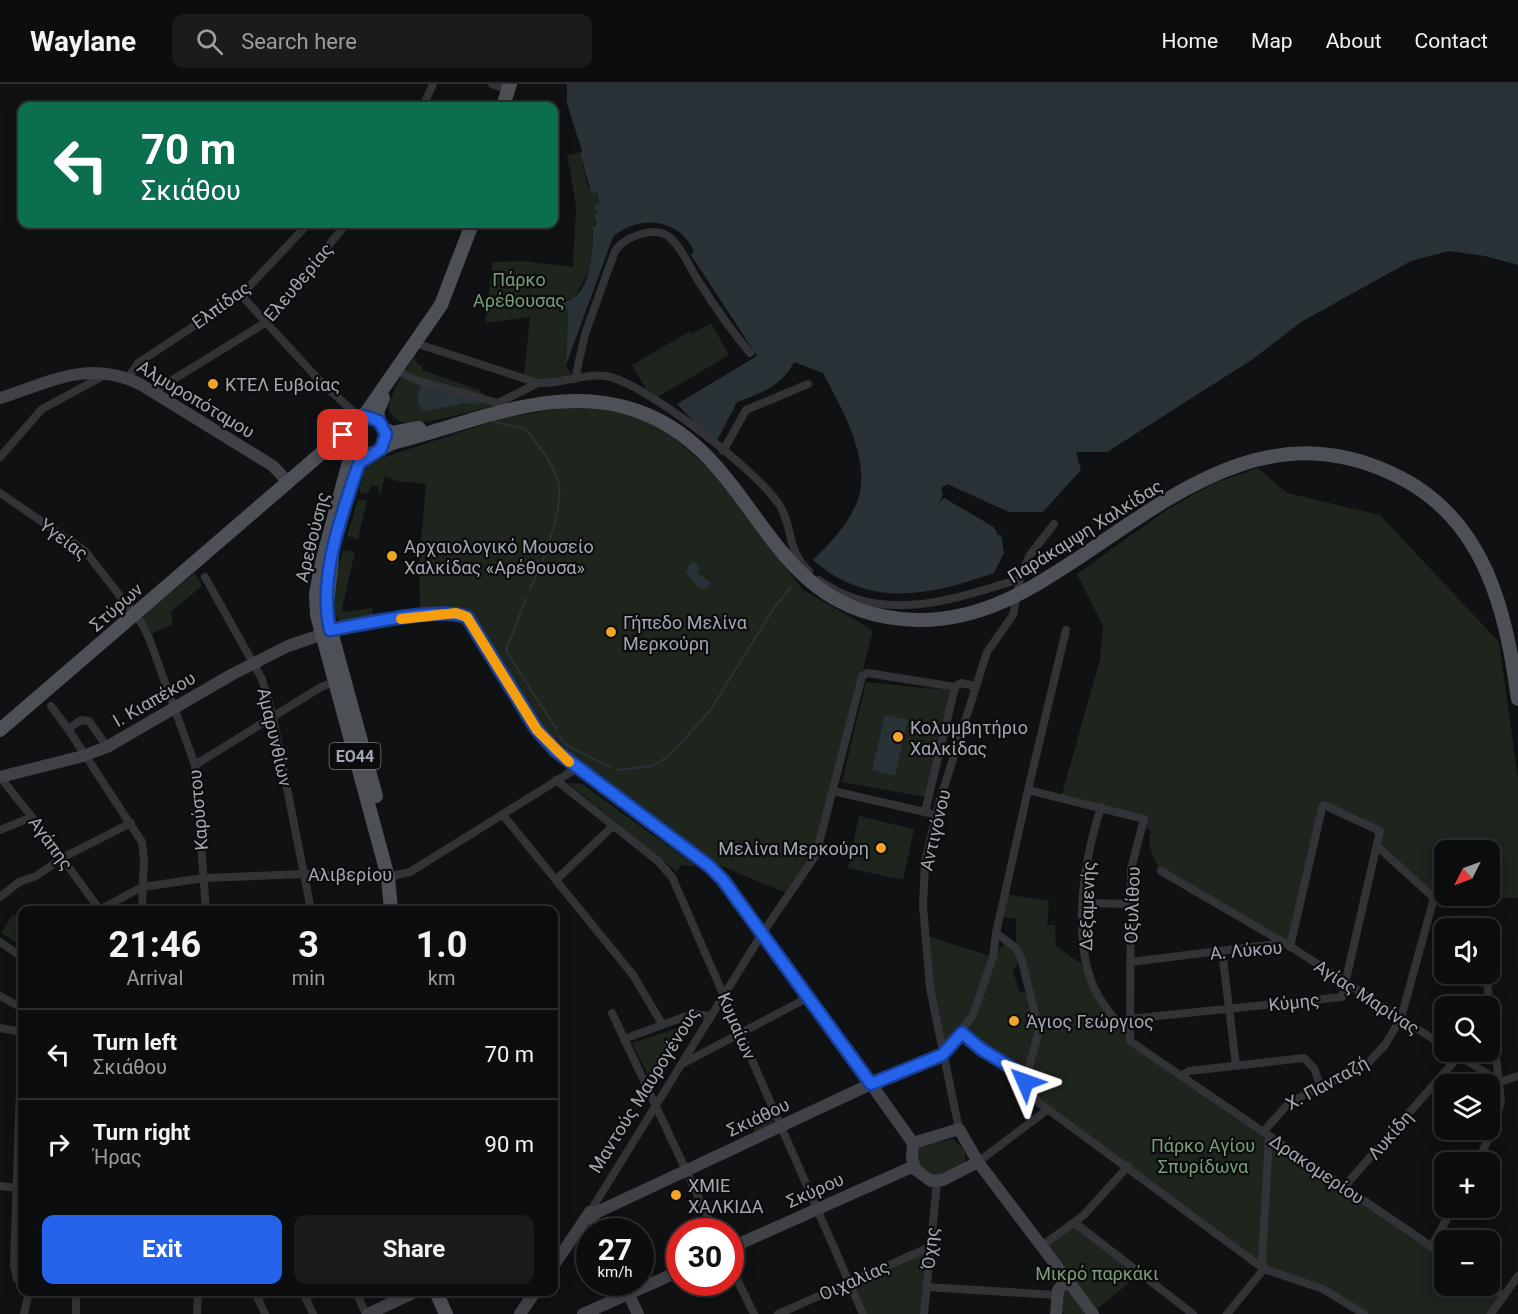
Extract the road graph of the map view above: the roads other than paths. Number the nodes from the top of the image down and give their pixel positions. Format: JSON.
{"nodes":[{"id":1,"x":433,"y":84,"type":"edge"},
{"id":2,"x":492,"y":84,"type":"edge"},
{"id":3,"x":509,"y":87,"type":"edge"},
{"id":4,"x":425,"y":102,"type":"edge"},
{"id":5,"x":504,"y":102,"type":"edge"},
{"id":6,"x":304,"y":228,"type":"edge"},
{"id":7,"x":343,"y":228,"type":"edge"},
{"id":8,"x":469,"y":228,"type":"edge"},
{"id":9,"x":241,"y":295,"type":"junction"},
{"id":10,"x":265,"y":323,"type":"junction"},
{"id":11,"x":415,"y":343,"type":"junction"},
{"id":12,"x":750,"y":353,"type":"dead end"},
{"id":13,"x":394,"y":372,"type":"junction"},
{"id":14,"x":110,"y":373,"type":"junction"},
{"id":15,"x":128,"y":378,"type":"junction"},
{"id":16,"x":575,"y":379,"type":"junction"},
{"id":17,"x":538,"y":383,"type":"junction"},
{"id":18,"x":808,"y":384,"type":"dead end"},
{"id":19,"x":153,"y":392,"type":"junction"},
{"id":20,"x":0,"y":398,"type":"edge"},
{"id":21,"x":359,"y":417,"type":"junction"},
{"id":22,"x":460,"y":422,"type":"junction"},
{"id":23,"x":382,"y":425,"type":"junction"},
{"id":24,"x":346,"y":432,"type":"junction"},
{"id":25,"x":351,"y":449,"type":"junction"},
{"id":26,"x":381,"y":449,"type":"junction"},
{"id":27,"x":723,"y":451,"type":"junction"},
{"id":28,"x":367,"y":456,"type":"junction"},
{"id":29,"x":0,"y":458,"type":"edge"},
{"id":30,"x":285,"y":484,"type":"junction"},
{"id":31,"x":0,"y":493,"type":"edge"},
{"id":32,"x":256,"y":511,"type":"junction"},
{"id":33,"x":1054,"y":524,"type":"dead end"},
{"id":34,"x":205,"y":577,"type":"dead end"},
{"id":35,"x":1020,"y":579,"type":"junction"},
{"id":36,"x":134,"y":614,"type":"junction"},
{"id":37,"x":1066,"y":630,"type":"dead end"},
{"id":38,"x":325,"y":632,"type":"junction"},
{"id":39,"x":255,"y":663,"type":"junction"},
{"id":40,"x":335,"y":682,"type":"junction"},
{"id":41,"x":975,"y":686,"type":"junction"},
{"id":42,"x":955,"y":687,"type":"junction"},
{"id":43,"x":1518,"y":699,"type":"edge"},
{"id":44,"x":51,"y":706,"type":"dead end"},
{"id":45,"x":176,"y":708,"type":"junction"},
{"id":46,"x":273,"y":717,"type":"junction"},
{"id":47,"x":68,"y":729,"type":"junction"},
{"id":48,"x":0,"y":730,"type":"edge"},
{"id":49,"x":107,"y":747,"type":"junction"},
{"id":50,"x":83,"y":756,"type":"junction"},
{"id":51,"x":195,"y":765,"type":"junction"},
{"id":52,"x":577,"y":768,"type":"junction"},
{"id":53,"x":0,"y":777,"type":"edge"},
{"id":54,"x":556,"y":780,"type":"junction"},
{"id":55,"x":1028,"y":790,"type":"junction"},
{"id":56,"x":833,"y":791,"type":"junction"},
{"id":57,"x":1101,"y":807,"type":"junction"},
{"id":58,"x":925,"y":812,"type":"junction"},
{"id":59,"x":503,"y":814,"type":"junction"},
{"id":60,"x":936,"y":814,"type":"junction"},
{"id":61,"x":32,"y":817,"type":"junction"},
{"id":62,"x":131,"y":823,"type":"junction"},
{"id":63,"x":613,"y":826,"type":"junction"},
{"id":64,"x":0,"y":830,"type":"edge"},
{"id":65,"x":1378,"y":847,"type":"junction"},
{"id":66,"x":62,"y":858,"type":"junction"},
{"id":67,"x":1161,"y":870,"type":"dead end"},
{"id":68,"x":304,"y":874,"type":"junction"},
{"id":69,"x":393,"y":876,"type":"junction"},
{"id":70,"x":205,"y":878,"type":"junction"},
{"id":71,"x":556,"y":880,"type":"junction"},
{"id":72,"x":142,"y":887,"type":"junction"},
{"id":73,"x":0,"y":897,"type":"edge"},
{"id":74,"x":1084,"y":903,"type":"junction"},
{"id":75,"x":1131,"y":904,"type":"junction"},
{"id":76,"x":96,"y":906,"type":"edge"},
{"id":77,"x":106,"y":906,"type":"edge"},
{"id":78,"x":142,"y":906,"type":"edge"},
{"id":79,"x":206,"y":906,"type":"edge"},
{"id":80,"x":310,"y":906,"type":"edge"},
{"id":81,"x":391,"y":906,"type":"edge"},
{"id":82,"x":399,"y":906,"type":"edge"},
{"id":83,"x":763,"y":932,"type":"junction"},
{"id":84,"x":996,"y":933,"type":"junction"},
{"id":85,"x":0,"y":942,"type":"edge"},
{"id":86,"x":1288,"y":945,"type":"junction"},
{"id":87,"x":1222,"y":951,"type":"junction"},
{"id":88,"x":18,"y":954,"type":"edge"},
{"id":89,"x":1130,"y":962,"type":"junction"},
{"id":90,"x":1347,"y":983,"type":"junction"},
{"id":91,"x":1487,"y":984,"type":"edge"},
{"id":92,"x":724,"y":995,"type":"junction"},
{"id":93,"x":0,"y":996,"type":"edge"},
{"id":94,"x":809,"y":997,"type":"junction"},
{"id":95,"x":18,"y":1006,"type":"edge"},
{"id":96,"x":1229,"y":1009,"type":"junction"},
{"id":97,"x":612,"y":1013,"type":"dead end"},
{"id":98,"x":711,"y":1016,"type":"junction"},
{"id":99,"x":1401,"y":1018,"type":"junction"},
{"id":100,"x":1129,"y":1023,"type":"junction"},
{"id":101,"x":662,"y":1024,"type":"junction"},
{"id":102,"x":0,"y":1028,"type":"edge"},
{"id":103,"x":18,"y":1031,"type":"edge"},
{"id":104,"x":962,"y":1033,"type":"junction"},
{"id":105,"x":740,"y":1034,"type":"junction"},
{"id":106,"x":624,"y":1039,"type":"junction"},
{"id":107,"x":1434,"y":1039,"type":"edge"},
{"id":108,"x":1130,"y":1041,"type":"joint"},
{"id":109,"x":942,"y":1055,"type":"junction"},
{"id":110,"x":1449,"y":1062,"type":"edge"},
{"id":111,"x":1469,"y":1062,"type":"edge"},
{"id":112,"x":681,"y":1064,"type":"junction"},
{"id":113,"x":1236,"y":1065,"type":"junction"},
{"id":114,"x":1487,"y":1074,"type":"edge"},
{"id":115,"x":1499,"y":1074,"type":"edge"},
{"id":116,"x":1025,"y":1076,"type":"junction"},
{"id":117,"x":1181,"y":1076,"type":"junction"},
{"id":118,"x":1518,"y":1076,"type":"edge"},
{"id":119,"x":1500,"y":1082,"type":"joint"},
{"id":120,"x":871,"y":1084,"type":"junction"},
{"id":121,"x":1320,"y":1085,"type":"junction"},
{"id":122,"x":1500,"y":1104,"type":"edge"},
{"id":123,"x":656,"y":1106,"type":"junction"},
{"id":124,"x":1047,"y":1110,"type":"junction"},
{"id":125,"x":780,"y":1126,"type":"junction"},
{"id":126,"x":959,"y":1129,"type":"junction"},
{"id":127,"x":1266,"y":1134,"type":"junction"},
{"id":128,"x":913,"y":1143,"type":"junction"},
{"id":129,"x":978,"y":1162,"type":"junction"},
{"id":130,"x":914,"y":1166,"type":"junction"},
{"id":131,"x":1128,"y":1166,"type":"junction"},
{"id":132,"x":686,"y":1170,"type":"junction"},
{"id":133,"x":937,"y":1182,"type":"junction"},
{"id":134,"x":0,"y":1186,"type":"edge"},
{"id":135,"x":1344,"y":1187,"type":"junction"},
{"id":136,"x":18,"y":1188,"type":"joint"},
{"id":137,"x":816,"y":1209,"type":"junction"},
{"id":138,"x":590,"y":1213,"type":"junction"},
{"id":139,"x":592,"y":1218,"type":"edge"},
{"id":140,"x":708,"y":1218,"type":"edge"},
{"id":141,"x":1447,"y":1218,"type":"edge"},
{"id":142,"x":1075,"y":1223,"type":"junction"},
{"id":143,"x":744,"y":1242,"type":"edge"},
{"id":144,"x":1043,"y":1245,"type":"junction"},
{"id":145,"x":930,"y":1246,"type":"junction"},
{"id":146,"x":1431,"y":1246,"type":"junction"},
{"id":147,"x":1434,"y":1248,"type":"edge"},
{"id":148,"x":558,"y":1259,"type":"edge"},
{"id":149,"x":1264,"y":1269,"type":"junction"},
{"id":150,"x":18,"y":1276,"type":"edge"},
{"id":151,"x":1518,"y":1276,"type":"edge"},
{"id":152,"x":1067,"y":1279,"type":"junction"},
{"id":153,"x":849,"y":1283,"type":"junction"},
{"id":154,"x":926,"y":1287,"type":"junction"},
{"id":155,"x":744,"y":1293,"type":"edge"},
{"id":156,"x":1500,"y":1293,"type":"edge"},
{"id":157,"x":1057,"y":1295,"type":"junction"},
{"id":158,"x":28,"y":1296,"type":"edge"},
{"id":159,"x":76,"y":1296,"type":"edge"},
{"id":160,"x":198,"y":1296,"type":"edge"},
{"id":161,"x":257,"y":1296,"type":"edge"},
{"id":162,"x":305,"y":1296,"type":"edge"},
{"id":163,"x":358,"y":1296,"type":"edge"},
{"id":164,"x":406,"y":1296,"type":"edge"},
{"id":165,"x":438,"y":1296,"type":"edge"},
{"id":166,"x":448,"y":1296,"type":"edge"},
{"id":167,"x":533,"y":1296,"type":"edge"},
{"id":168,"x":613,"y":1296,"type":"edge"},
{"id":169,"x":630,"y":1296,"type":"edge"},
{"id":170,"x":1504,"y":1296,"type":"junction"},
{"id":171,"x":793,"y":1311,"type":"edge"},
{"id":172,"x":1090,"y":1313,"type":"edge"},
{"id":173,"x":24,"y":1314,"type":"edge"},
{"id":174,"x":76,"y":1314,"type":"edge"},
{"id":175,"x":197,"y":1314,"type":"edge"},
{"id":176,"x":265,"y":1314,"type":"edge"},
{"id":177,"x":313,"y":1314,"type":"edge"},
{"id":178,"x":367,"y":1314,"type":"edge"},
{"id":179,"x":446,"y":1314,"type":"edge"},
{"id":180,"x":456,"y":1314,"type":"edge"},
{"id":181,"x":520,"y":1314,"type":"edge"},
{"id":182,"x":583,"y":1314,"type":"edge"},
{"id":183,"x":638,"y":1314,"type":"edge"},
{"id":184,"x":754,"y":1314,"type":"edge"},
{"id":185,"x":778,"y":1314,"type":"edge"},
{"id":186,"x":863,"y":1314,"type":"edge"},
{"id":187,"x":924,"y":1314,"type":"edge"},
{"id":188,"x":1056,"y":1314,"type":"edge"},
{"id":189,"x":1193,"y":1314,"type":"edge"},
{"id":190,"x":1227,"y":1314,"type":"edge"},
{"id":191,"x":1364,"y":1314,"type":"edge"},
{"id":192,"x":1491,"y":1314,"type":"edge"}],
"edges":[{"from":1,"to":4,"type":"street"},
{"from":2,"to":3,"type":"street"},
{"from":3,"to":5,"type":"main road"},
{"from":6,"to":9,"type":"street","name":"Ελπίδας"},
{"from":7,"to":10,"type":"street","name":"Ελευθερίας"},
{"from":8,"to":11,"type":"main road"},
{"from":9,"to":10,"type":"street"},
{"from":9,"to":15,"type":"street","name":"Ελπίδας"},
{"from":10,"to":19,"type":"street","name":"Ελευθερίας"},
{"from":10,"to":21,"type":"street"},
{"from":11,"to":13,"type":"main road"},
{"from":11,"to":17,"type":"street"},
{"from":12,"to":16,"type":"street"},
{"from":13,"to":17,"type":"street"},
{"from":13,"to":21,"type":"main road"},
{"from":13,"to":23,"type":"main road"},
{"from":14,"to":15,"type":"street","name":"Αλμυροπόταμου"},
{"from":14,"to":20,"type":"street","name":"Αλμυροπόταμου"},
{"from":14,"to":29,"type":"street"},
{"from":15,"to":19,"type":"street","name":"Αλμυροπόταμου"},
{"from":16,"to":17,"type":"street"},
{"from":16,"to":27,"type":"street"},
{"from":18,"to":27,"type":"street"},
{"from":19,"to":30,"type":"street","name":"Αλμυροπόταμου"},
{"from":21,"to":23,"type":"main road"},
{"from":21,"to":24,"type":"main road"},
{"from":22,"to":23,"type":"main road","name":"Παράκαμψη Χαλκίδας"},
{"from":22,"to":26,"type":"main road","name":"Παράκαμψη Χαλκίδας"},
{"from":22,"to":43,"type":"main road","name":"Παράκαμψη Χαλκίδας"},
{"from":23,"to":26,"type":"main road"},
{"from":24,"to":25,"type":"main road","number":"ΕΟ44"},
{"from":24,"to":30,"type":"main road","name":"Στύρων"},
{"from":25,"to":28,"type":"main road"},
{"from":25,"to":32,"type":"main road","name":"Στύρων"},
{"from":25,"to":38,"type":"main road","name":"Αρεθούσης","number":"ΕΟ44"},
{"from":26,"to":28,"type":"main road"},
{"from":27,"to":35,"type":"street"},
{"from":28,"to":38,"type":"main road","name":"Αρεθούσης","number":"ΕΟ44"},
{"from":30,"to":32,"type":"main road","name":"Στύρων"},
{"from":31,"to":36,"type":"street","name":"Υγείας"},
{"from":32,"to":36,"type":"main road","name":"Στύρων"},
{"from":33,"to":35,"type":"street","name":"Αντιγόνου"},
{"from":34,"to":39,"type":"street","name":"Αμαρυνθίων"},
{"from":35,"to":41,"type":"street","name":"Αντιγόνου"},
{"from":36,"to":45,"type":"street","name":"Καρύστου"},
{"from":36,"to":48,"type":"main road","name":"Στύρων"},
{"from":37,"to":55,"type":"street"},
{"from":38,"to":39,"type":"street","name":"Ι. Κιαπέκου"},
{"from":38,"to":40,"type":"main road","name":"Αρεθούσης","number":"ΕΟ44"},
{"from":38,"to":52,"type":"street"},
{"from":38,"to":69,"type":"main road","name":"Αρεθούσης","number":"ΕΟ44"},
{"from":39,"to":45,"type":"street","name":"Ι. Κιαπέκου"},
{"from":39,"to":46,"type":"street","name":"Αμαρυνθίων"},
{"from":40,"to":46,"type":"street"},
{"from":40,"to":69,"type":"main road","name":"Αρεθούσης","number":"ΕΟ44"},
{"from":41,"to":42,"type":"street"},
{"from":41,"to":60,"type":"street","name":"Αντιγόνου"},
{"from":42,"to":56,"type":"street","name":"Μαντούς Μαυρογένους"},
{"from":42,"to":58,"type":"street"},
{"from":44,"to":47,"type":"street"},
{"from":45,"to":49,"type":"street","name":"Ι. Κιαπέκου"},
{"from":45,"to":51,"type":"street","name":"Καρύστου"},
{"from":46,"to":51,"type":"street"},
{"from":46,"to":68,"type":"street","name":"Αμαρυνθίων"},
{"from":47,"to":49,"type":"street"},
{"from":47,"to":50,"type":"street"},
{"from":49,"to":50,"type":"street","name":"Ι. Κιαπέκου"},
{"from":50,"to":53,"type":"street","name":"Ι. Κιαπέκου"},
{"from":50,"to":62,"type":"street"},
{"from":51,"to":70,"type":"street","name":"Καρύστου"},
{"from":52,"to":54,"type":"street","name":"Αλιβερίου"},
{"from":52,"to":83,"type":"street"},
{"from":53,"to":61,"type":"street","name":"Αγάπης"},
{"from":54,"to":59,"type":"street","name":"Αλιβερίου"},
{"from":54,"to":63,"type":"street","name":"Κυμαίων"},
{"from":55,"to":57,"type":"street","name":"Οξυλίθου"},
{"from":55,"to":84,"type":"street"},
{"from":56,"to":58,"type":"street"},
{"from":56,"to":83,"type":"street","name":"Μαντούς Μαυρογένους"},
{"from":57,"to":74,"type":"street","name":"Δεξαμενής"},
{"from":57,"to":75,"type":"street","name":"Οξυλίθου"},
{"from":58,"to":60,"type":"street"},
{"from":59,"to":69,"type":"street","name":"Αλιβερίου"},
{"from":59,"to":71,"type":"street"},
{"from":60,"to":109,"type":"street","name":"Αντιγόνου"},
{"from":61,"to":64,"type":"street"},
{"from":61,"to":66,"type":"street","name":"Αγάπης"},
{"from":62,"to":66,"type":"street"},
{"from":62,"to":72,"type":"street"},
{"from":63,"to":71,"type":"street"},
{"from":63,"to":92,"type":"street","name":"Κυμαίων"},
{"from":65,"to":86,"type":"street","name":"Α. Λύκου"},
{"from":65,"to":90,"type":"street"},
{"from":65,"to":99,"type":"street","name":"Χ. Πανταζή"},
{"from":66,"to":73,"type":"street"},
{"from":66,"to":76,"type":"street","name":"Αγάπης"},
{"from":67,"to":86,"type":"street","name":"Αγίας Μαρίνας"},
{"from":68,"to":69,"type":"street","name":"Αλιβερίου"},
{"from":68,"to":70,"type":"street","name":"Αλιβερίου"},
{"from":68,"to":80,"type":"street","name":"Αμαρυνθίων"},
{"from":69,"to":81,"type":"main road","name":"Αρεθούσης","number":"ΕΟ44"},
{"from":69,"to":82,"type":"main road","name":"Αρεθούσης","number":"ΕΟ44"},
{"from":70,"to":72,"type":"street","name":"Αλιβερίου"},
{"from":70,"to":79,"type":"street","name":"Καρύστου"},
{"from":71,"to":101,"type":"street"},
{"from":72,"to":77,"type":"street","name":"Αλιβερίου"},
{"from":72,"to":78,"type":"street"},
{"from":74,"to":75,"type":"street"},
{"from":74,"to":100,"type":"street","name":"Δεξαμενής"},
{"from":75,"to":89,"type":"street","name":"Οξυλίθου"},
{"from":83,"to":92,"type":"street","name":"Μαντούς Μαυρογένους"},
{"from":83,"to":94,"type":"street"},
{"from":84,"to":104,"type":"street"},
{"from":84,"to":116,"type":"street"},
{"from":85,"to":88,"type":"street"},
{"from":86,"to":87,"type":"street","name":"Α. Λύκου"},
{"from":86,"to":90,"type":"street","name":"Αγίας Μαρίνας"},
{"from":87,"to":89,"type":"street","name":"Α. Λύκου"},
{"from":87,"to":96,"type":"street"},
{"from":89,"to":100,"type":"street","name":"Οξυλίθου"},
{"from":90,"to":96,"type":"street","name":"Κύμης"},
{"from":90,"to":99,"type":"street","name":"Αγίας Μαρίνας"},
{"from":91,"to":115,"type":"street"},
{"from":92,"to":98,"type":"street","name":"Μαντούς Μαυρογένους"},
{"from":92,"to":105,"type":"street","name":"Κυμαίων"},
{"from":93,"to":95,"type":"street"},
{"from":94,"to":105,"type":"street"},
{"from":94,"to":120,"type":"street"},
{"from":96,"to":100,"type":"street","name":"Κύμης"},
{"from":96,"to":113,"type":"street"},
{"from":97,"to":106,"type":"street"},
{"from":98,"to":101,"type":"street"},
{"from":98,"to":112,"type":"street","name":"Μαντούς Μαυρογένους"},
{"from":99,"to":107,"type":"street","name":"Αγίας Μαρίνας"},
{"from":99,"to":121,"type":"street","name":"Χ. Πανταζή"},
{"from":100,"to":108,"type":"street","name":"Οξυλίθου"},
{"from":101,"to":106,"type":"street"},
{"from":102,"to":103,"type":"street"},
{"from":104,"to":109,"type":"street"},
{"from":104,"to":116,"type":"street"},
{"from":105,"to":112,"type":"street"},
{"from":105,"to":125,"type":"street","name":"Κυμαίων"},
{"from":106,"to":123,"type":"street"},
{"from":108,"to":117,"type":"street","name":"Δρακομερίου"},
{"from":109,"to":120,"type":"street","name":"Σκιάθου"},
{"from":109,"to":126,"type":"street","name":"Αντιγόνου"},
{"from":110,"to":135,"type":"street","name":"Λυκίδη"},
{"from":111,"to":114,"type":"street"},
{"from":112,"to":123,"type":"street","name":"Μαντούς Μαυρογένους"},
{"from":113,"to":117,"type":"street"},
{"from":113,"to":121,"type":"street"},
{"from":116,"to":124,"type":"street"},
{"from":117,"to":127,"type":"street","name":"Δρακομερίου"},
{"from":118,"to":119,"type":"street"},
{"from":119,"to":122,"type":"street"},
{"from":120,"to":125,"type":"street","name":"Σκιάθου"},
{"from":120,"to":128,"type":"street"},
{"from":121,"to":127,"type":"street","name":"Χ. Πανταζή"},
{"from":123,"to":132,"type":"street"},
{"from":123,"to":138,"type":"street","name":"Μαντούς Μαυρογένους"},
{"from":124,"to":129,"type":"street"},
{"from":124,"to":131,"type":"street"},
{"from":125,"to":132,"type":"street","name":"Σκιάθου"},
{"from":125,"to":137,"type":"street","name":"Κυμαίων"},
{"from":126,"to":128,"type":"street"},
{"from":126,"to":129,"type":"street"},
{"from":127,"to":135,"type":"street","name":"Δρακομερίου"},
{"from":127,"to":149,"type":"street"},
{"from":128,"to":130,"type":"street"},
{"from":129,"to":133,"type":"street"},
{"from":129,"to":144,"type":"street"},
{"from":130,"to":133,"type":"street"},
{"from":130,"to":137,"type":"street","name":"Σκύρου"},
{"from":131,"to":142,"type":"street"},
{"from":131,"to":149,"type":"street"},
{"from":132,"to":138,"type":"street","name":"Σκιάθου"},
{"from":132,"to":140,"type":"street"},
{"from":133,"to":145,"type":"street","name":"Όχης"},
{"from":134,"to":136,"type":"street"},
{"from":135,"to":146,"type":"street","name":"Δρακομερίου"},
{"from":136,"to":150,"type":"street"},
{"from":137,"to":143,"type":"street","name":"Σκύρου"},
{"from":137,"to":153,"type":"street","name":"Κυμαίων"},
{"from":138,"to":139,"type":"street"},
{"from":138,"to":148,"type":"street","name":"Μαντούς Μαυρογένους"},
{"from":141,"to":146,"type":"street"},
{"from":142,"to":144,"type":"street"},
{"from":142,"to":189,"type":"street"},
{"from":144,"to":152,"type":"street"},
{"from":145,"to":153,"type":"street","name":"Οιχαλίας"},
{"from":145,"to":154,"type":"street","name":"Όχης"},
{"from":146,"to":147,"type":"street","name":"Δρακομερίου"},
{"from":149,"to":190,"type":"street"},
{"from":149,"to":191,"type":"street"},
{"from":151,"to":170,"type":"street"},
{"from":152,"to":157,"type":"street"},
{"from":152,"to":172,"type":"street"},
{"from":153,"to":171,"type":"street","name":"Οιχαλίας"},
{"from":153,"to":186,"type":"street","name":"Κυμαίων"},
{"from":154,"to":157,"type":"street"},
{"from":154,"to":187,"type":"street","name":"Όχης"},
{"from":155,"to":184,"type":"street"},
{"from":156,"to":170,"type":"street"},
{"from":157,"to":188,"type":"street"},
{"from":158,"to":173,"type":"street"},
{"from":159,"to":174,"type":"street"},
{"from":160,"to":175,"type":"street"},
{"from":161,"to":176,"type":"street"},
{"from":162,"to":177,"type":"street"},
{"from":163,"to":178,"type":"street"},
{"from":164,"to":178,"type":"street"},
{"from":165,"to":179,"type":"main road"},
{"from":166,"to":180,"type":"main road"},
{"from":167,"to":181,"type":"street"},
{"from":168,"to":182,"type":"street"},
{"from":169,"to":183,"type":"street"},
{"from":170,"to":192,"type":"street"},
{"from":171,"to":185,"type":"street","name":"Οιχαλίας"}]}
